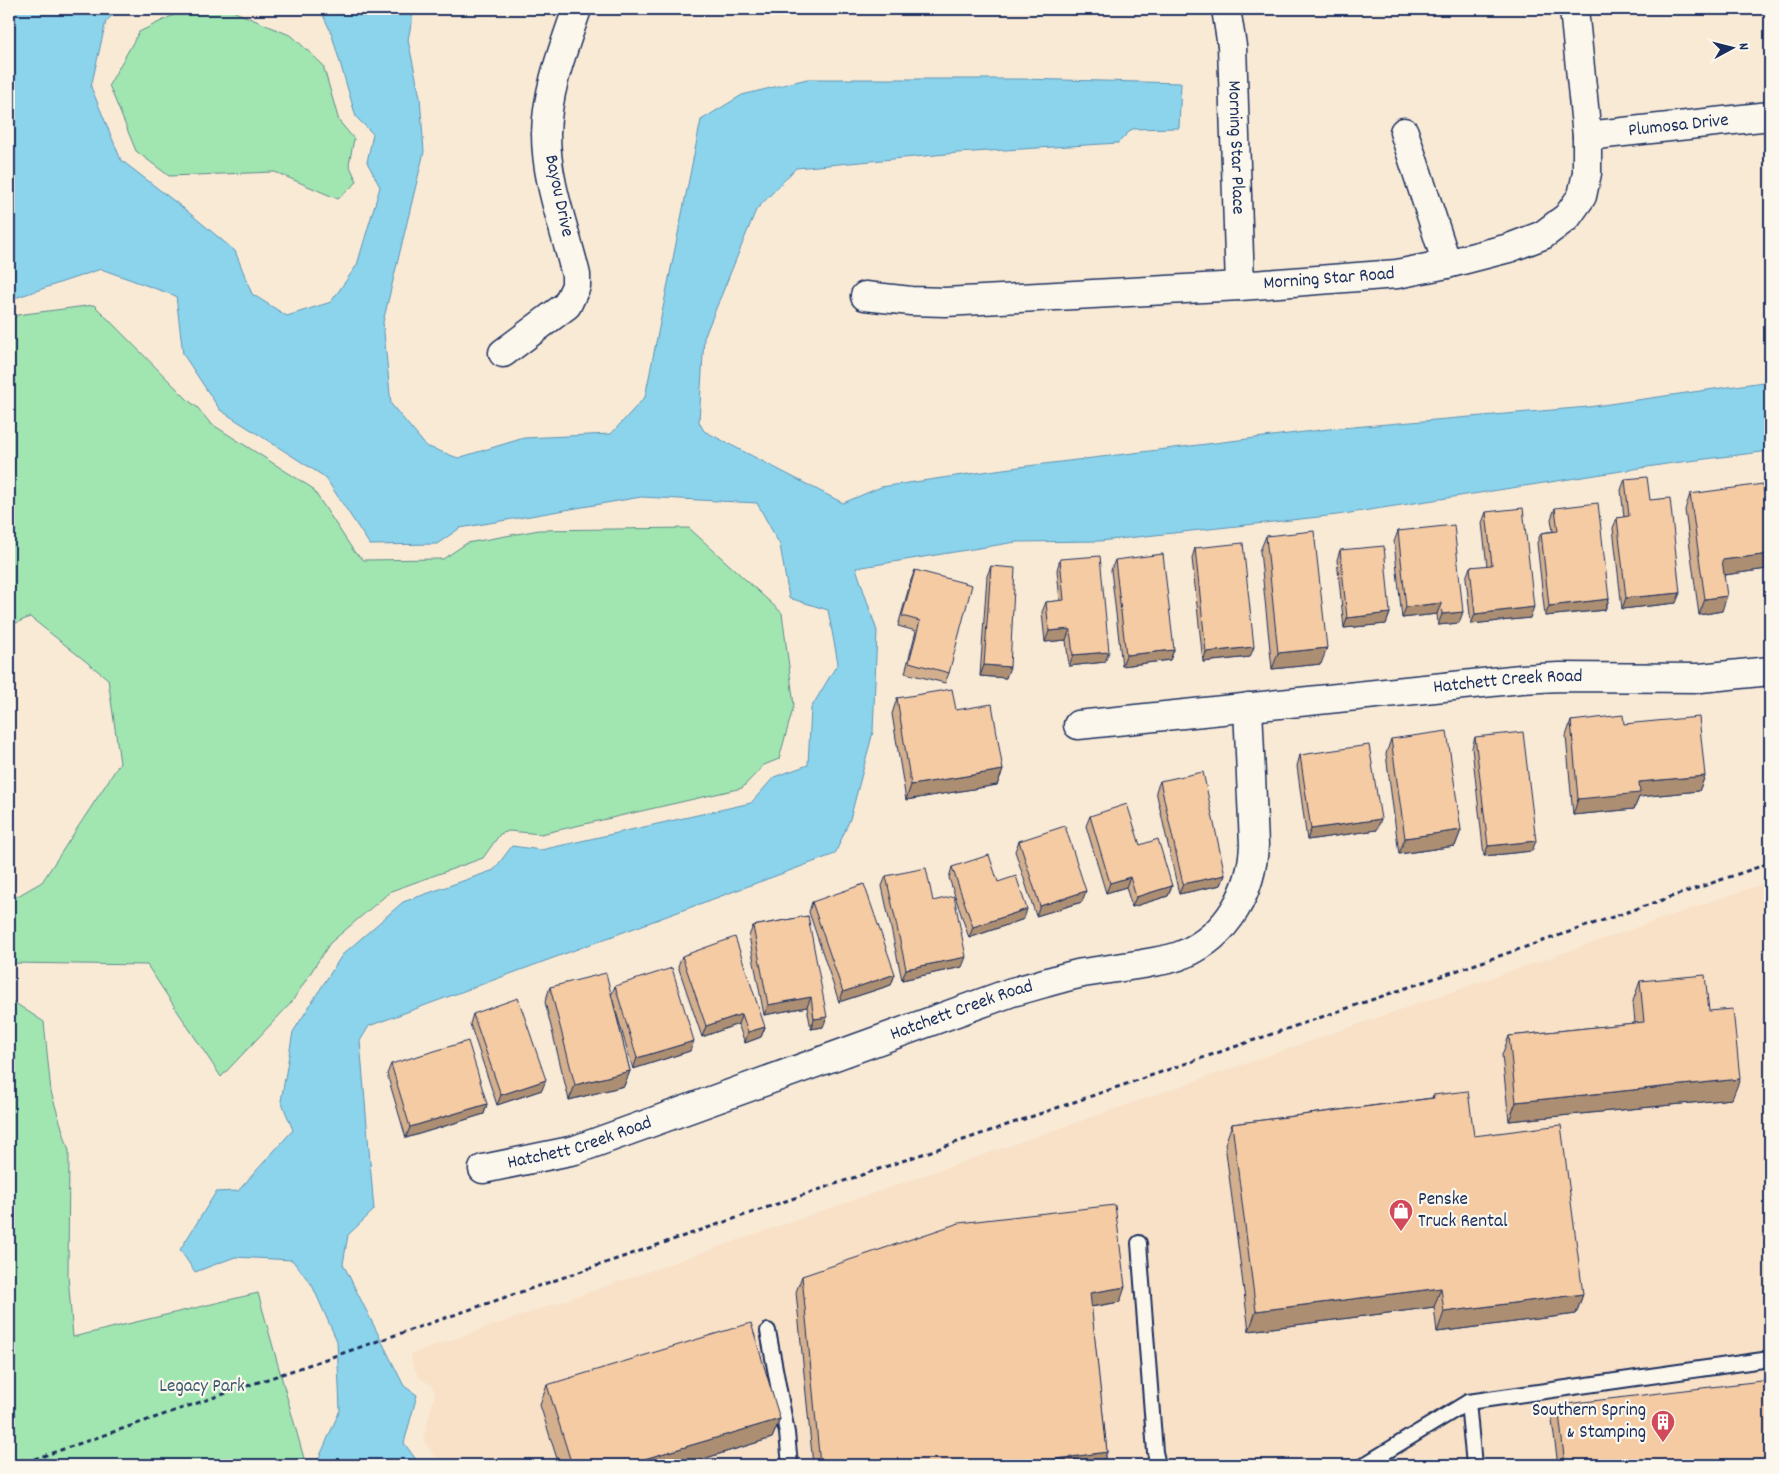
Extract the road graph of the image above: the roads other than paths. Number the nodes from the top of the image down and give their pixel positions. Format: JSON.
{"nodes":[{"id":1,"x":577,"y":9,"type":"edge"},
{"id":2,"x":1226,"y":9,"type":"edge"},
{"id":3,"x":1574,"y":9,"type":"edge"},
{"id":4,"x":1770,"y":116,"type":"edge"},
{"id":5,"x":1404,"y":132,"type":"dead end"},
{"id":6,"x":1588,"y":136,"type":"junction"},
{"id":7,"x":1447,"y":264,"type":"junction"},
{"id":8,"x":1240,"y":286,"type":"junction"},
{"id":9,"x":865,"y":296,"type":"dead end"},
{"id":10,"x":503,"y":353,"type":"dead end"},
{"id":11,"x":1770,"y":670,"type":"edge"},
{"id":12,"x":1248,"y":707,"type":"junction"},
{"id":13,"x":1078,"y":725,"type":"dead end"},
{"id":14,"x":483,"y":1169,"type":"dead end"},
{"id":15,"x":1139,"y":1243,"type":"dead end"},
{"id":16,"x":768,"y":1331,"type":"dead end"},
{"id":17,"x":1770,"y":1359,"type":"edge"},
{"id":18,"x":1468,"y":1402,"type":"junction"},
{"id":19,"x":790,"y":1465,"type":"edge"},
{"id":20,"x":1158,"y":1465,"type":"edge"},
{"id":21,"x":1364,"y":1465,"type":"edge"},
{"id":22,"x":1474,"y":1465,"type":"edge"}],
"edges":[{"from":1,"to":10,"type":"street","name":"Bayou Drive"},
{"from":2,"to":8,"type":"street","name":"Morning Star Place"},
{"from":3,"to":6,"type":"street","name":"Morning Star Road"},
{"from":4,"to":6,"type":"street","name":"Plumosa Drive"},
{"from":5,"to":7,"type":"street"},
{"from":6,"to":7,"type":"street","name":"Morning Star Road"},
{"from":7,"to":8,"type":"street","name":"Morning Star Road"},
{"from":8,"to":9,"type":"street","name":"Morning Star Road"},
{"from":11,"to":12,"type":"street","name":"Hatchett Creek Road"},
{"from":12,"to":13,"type":"street","name":"Hatchett Creek Road"},
{"from":12,"to":14,"type":"street","name":"Hatchett Creek Road"},
{"from":15,"to":20,"type":"lane"},
{"from":16,"to":19,"type":"lane"},
{"from":17,"to":18,"type":"lane"},
{"from":18,"to":21,"type":"lane"},
{"from":18,"to":22,"type":"lane"}]}
